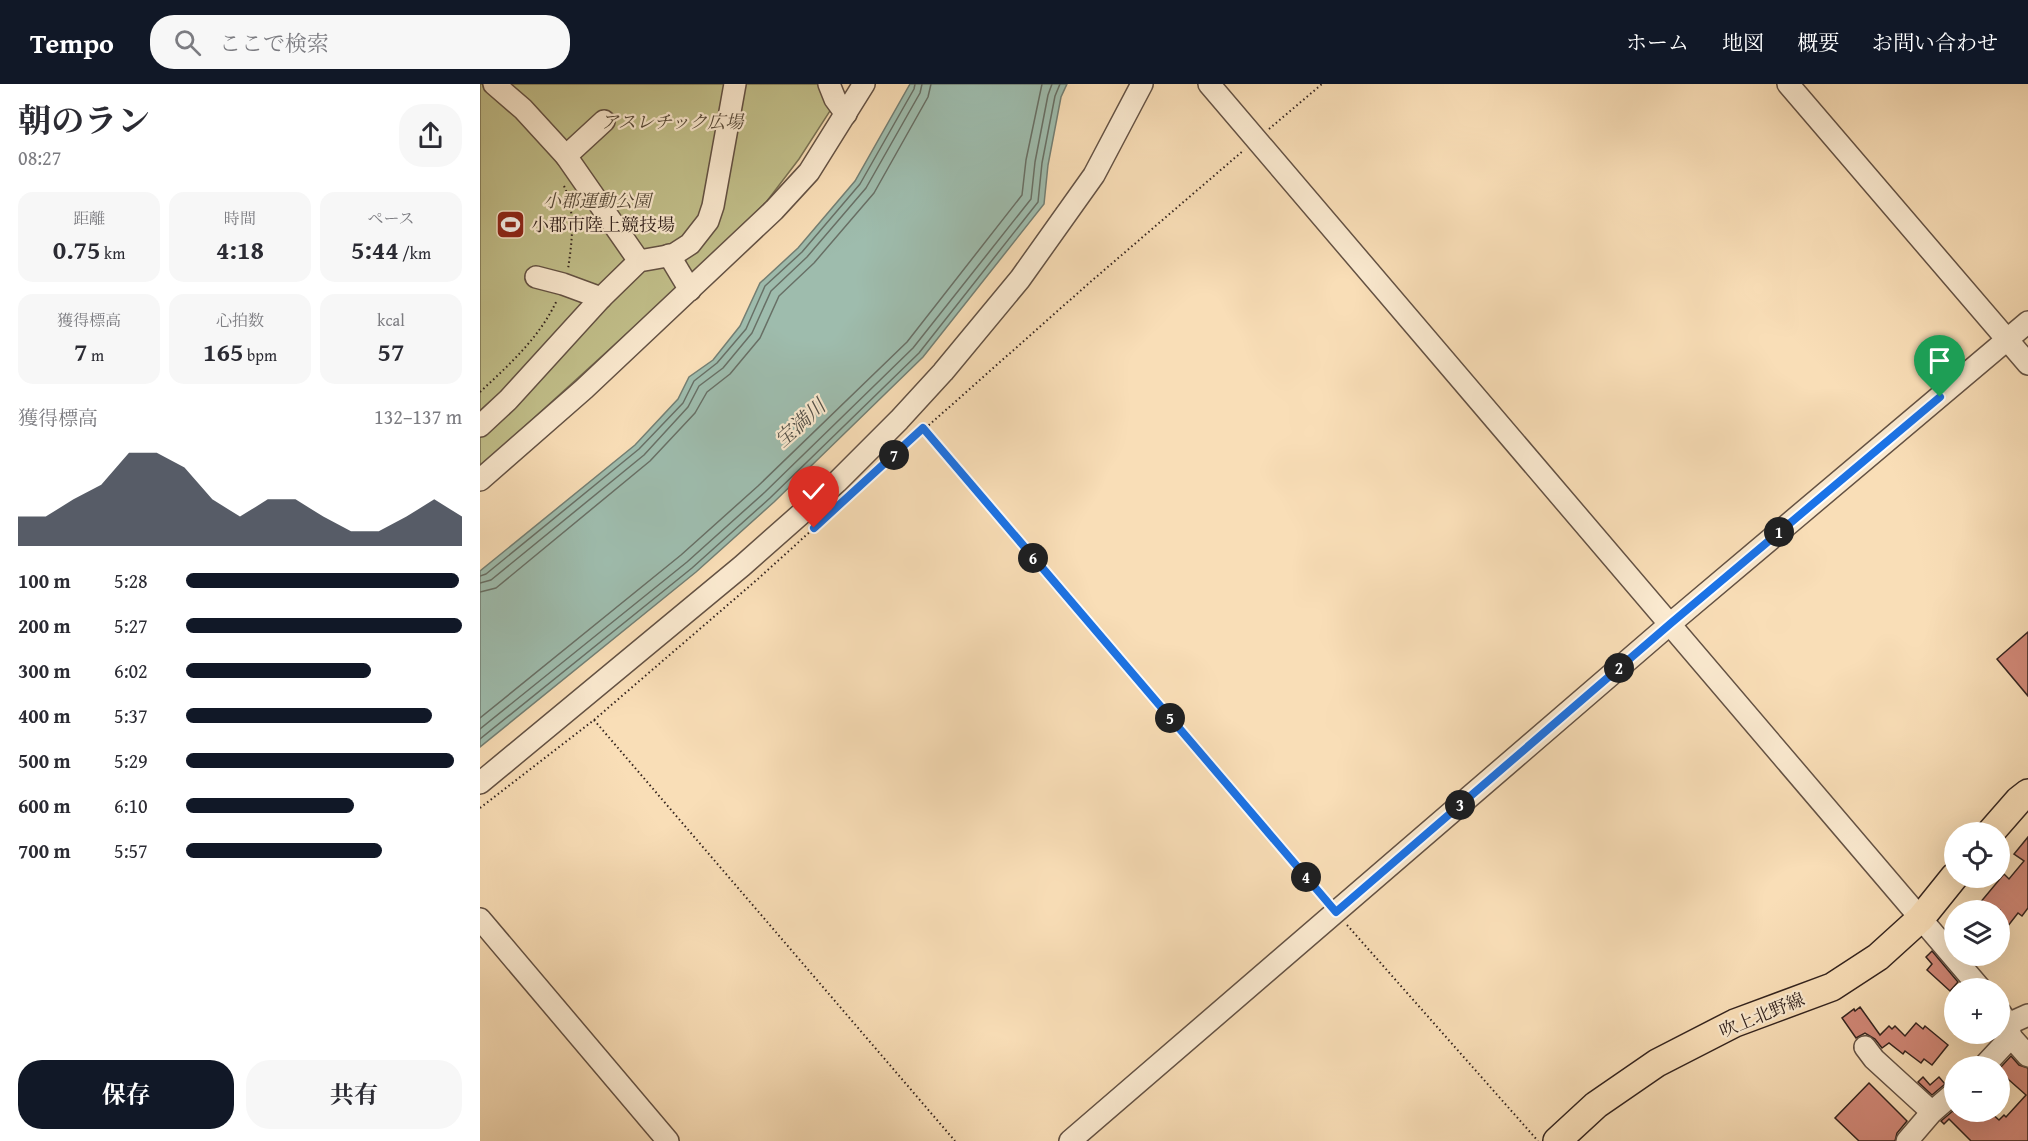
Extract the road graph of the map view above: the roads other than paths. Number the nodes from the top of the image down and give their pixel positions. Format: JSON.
{"nodes":[{"id":1,"x":494,"y":84,"type":"edge"},
{"id":2,"x":735,"y":84,"type":"edge"},
{"id":3,"x":829,"y":84,"type":"edge"},
{"id":4,"x":864,"y":84,"type":"edge"},
{"id":5,"x":1142,"y":84,"type":"edge"},
{"id":6,"x":1209,"y":84,"type":"edge"},
{"id":7,"x":1788,"y":84,"type":"edge"},
{"id":8,"x":846,"y":114,"type":"junction"},
{"id":9,"x":604,"y":121,"type":"dead end"},
{"id":10,"x":566,"y":156,"type":"junction"},
{"id":11,"x":669,"y":255,"type":"junction"},
{"id":12,"x":639,"y":261,"type":"junction"},
{"id":13,"x":536,"y":277,"type":"dead end"},
{"id":14,"x":690,"y":291,"type":"junction"},
{"id":15,"x":601,"y":298,"type":"junction"},
{"id":16,"x":2028,"y":322,"type":"edge"},
{"id":17,"x":2007,"y":340,"type":"junction"},
{"id":18,"x":2028,"y":364,"type":"edge"},
{"id":19,"x":480,"y":426,"type":"edge"},
{"id":20,"x":480,"y":480,"type":"edge"},
{"id":21,"x":1670,"y":624,"type":"junction"},
{"id":22,"x":480,"y":783,"type":"edge"},
{"id":23,"x":2028,"y":793,"type":"edge"},
{"id":24,"x":2000,"y":822,"type":"edge"},
{"id":25,"x":1945,"y":888,"type":"edge"},
{"id":26,"x":1921,"y":918,"type":"junction"},
{"id":27,"x":480,"y":919,"type":"edge"},
{"id":28,"x":1972,"y":978,"type":"edge"},
{"id":29,"x":2028,"y":1015,"type":"edge"},
{"id":30,"x":2010,"y":1022,"type":"edge"},
{"id":31,"x":2010,"y":1030,"type":"edge"},
{"id":32,"x":1865,"y":1047,"type":"dead end"},
{"id":33,"x":2028,"y":1056,"type":"edge"},
{"id":34,"x":1944,"y":1102,"type":"edge"},
{"id":35,"x":1932,"y":1112,"type":"junction"},
{"id":36,"x":668,"y":1141,"type":"edge"},
{"id":37,"x":1070,"y":1141,"type":"edge"},
{"id":38,"x":1557,"y":1141,"type":"edge"},
{"id":39,"x":1907,"y":1141,"type":"edge"}],
"edges":[{"from":1,"to":10,"type":"street"},
{"from":2,"to":11,"type":"street"},
{"from":3,"to":8,"type":"street"},
{"from":4,"to":8,"type":"street"},
{"from":5,"to":22,"type":"street"},
{"from":6,"to":21,"type":"street"},
{"from":7,"to":17,"type":"street"},
{"from":8,"to":14,"type":"street"},
{"from":9,"to":10,"type":"street"},
{"from":10,"to":12,"type":"street"},
{"from":11,"to":12,"type":"street"},
{"from":11,"to":14,"type":"street"},
{"from":12,"to":15,"type":"street"},
{"from":13,"to":15,"type":"street"},
{"from":14,"to":20,"type":"street"},
{"from":15,"to":19,"type":"street"},
{"from":16,"to":17,"type":"street"},
{"from":17,"to":18,"type":"street"},
{"from":17,"to":21,"type":"street"},
{"from":21,"to":26,"type":"street"},
{"from":21,"to":37,"type":"street"},
{"from":23,"to":24,"type":"main road"},
{"from":25,"to":26,"type":"main road","name":"吹上北野線"},
{"from":26,"to":28,"type":"street"},
{"from":26,"to":38,"type":"main road","name":"吹上北野線"},
{"from":27,"to":36,"type":"street"},
{"from":29,"to":30,"type":"street"},
{"from":31,"to":33,"type":"street"},
{"from":32,"to":35,"type":"street"},
{"from":34,"to":35,"type":"street"},
{"from":35,"to":39,"type":"street"}]}
